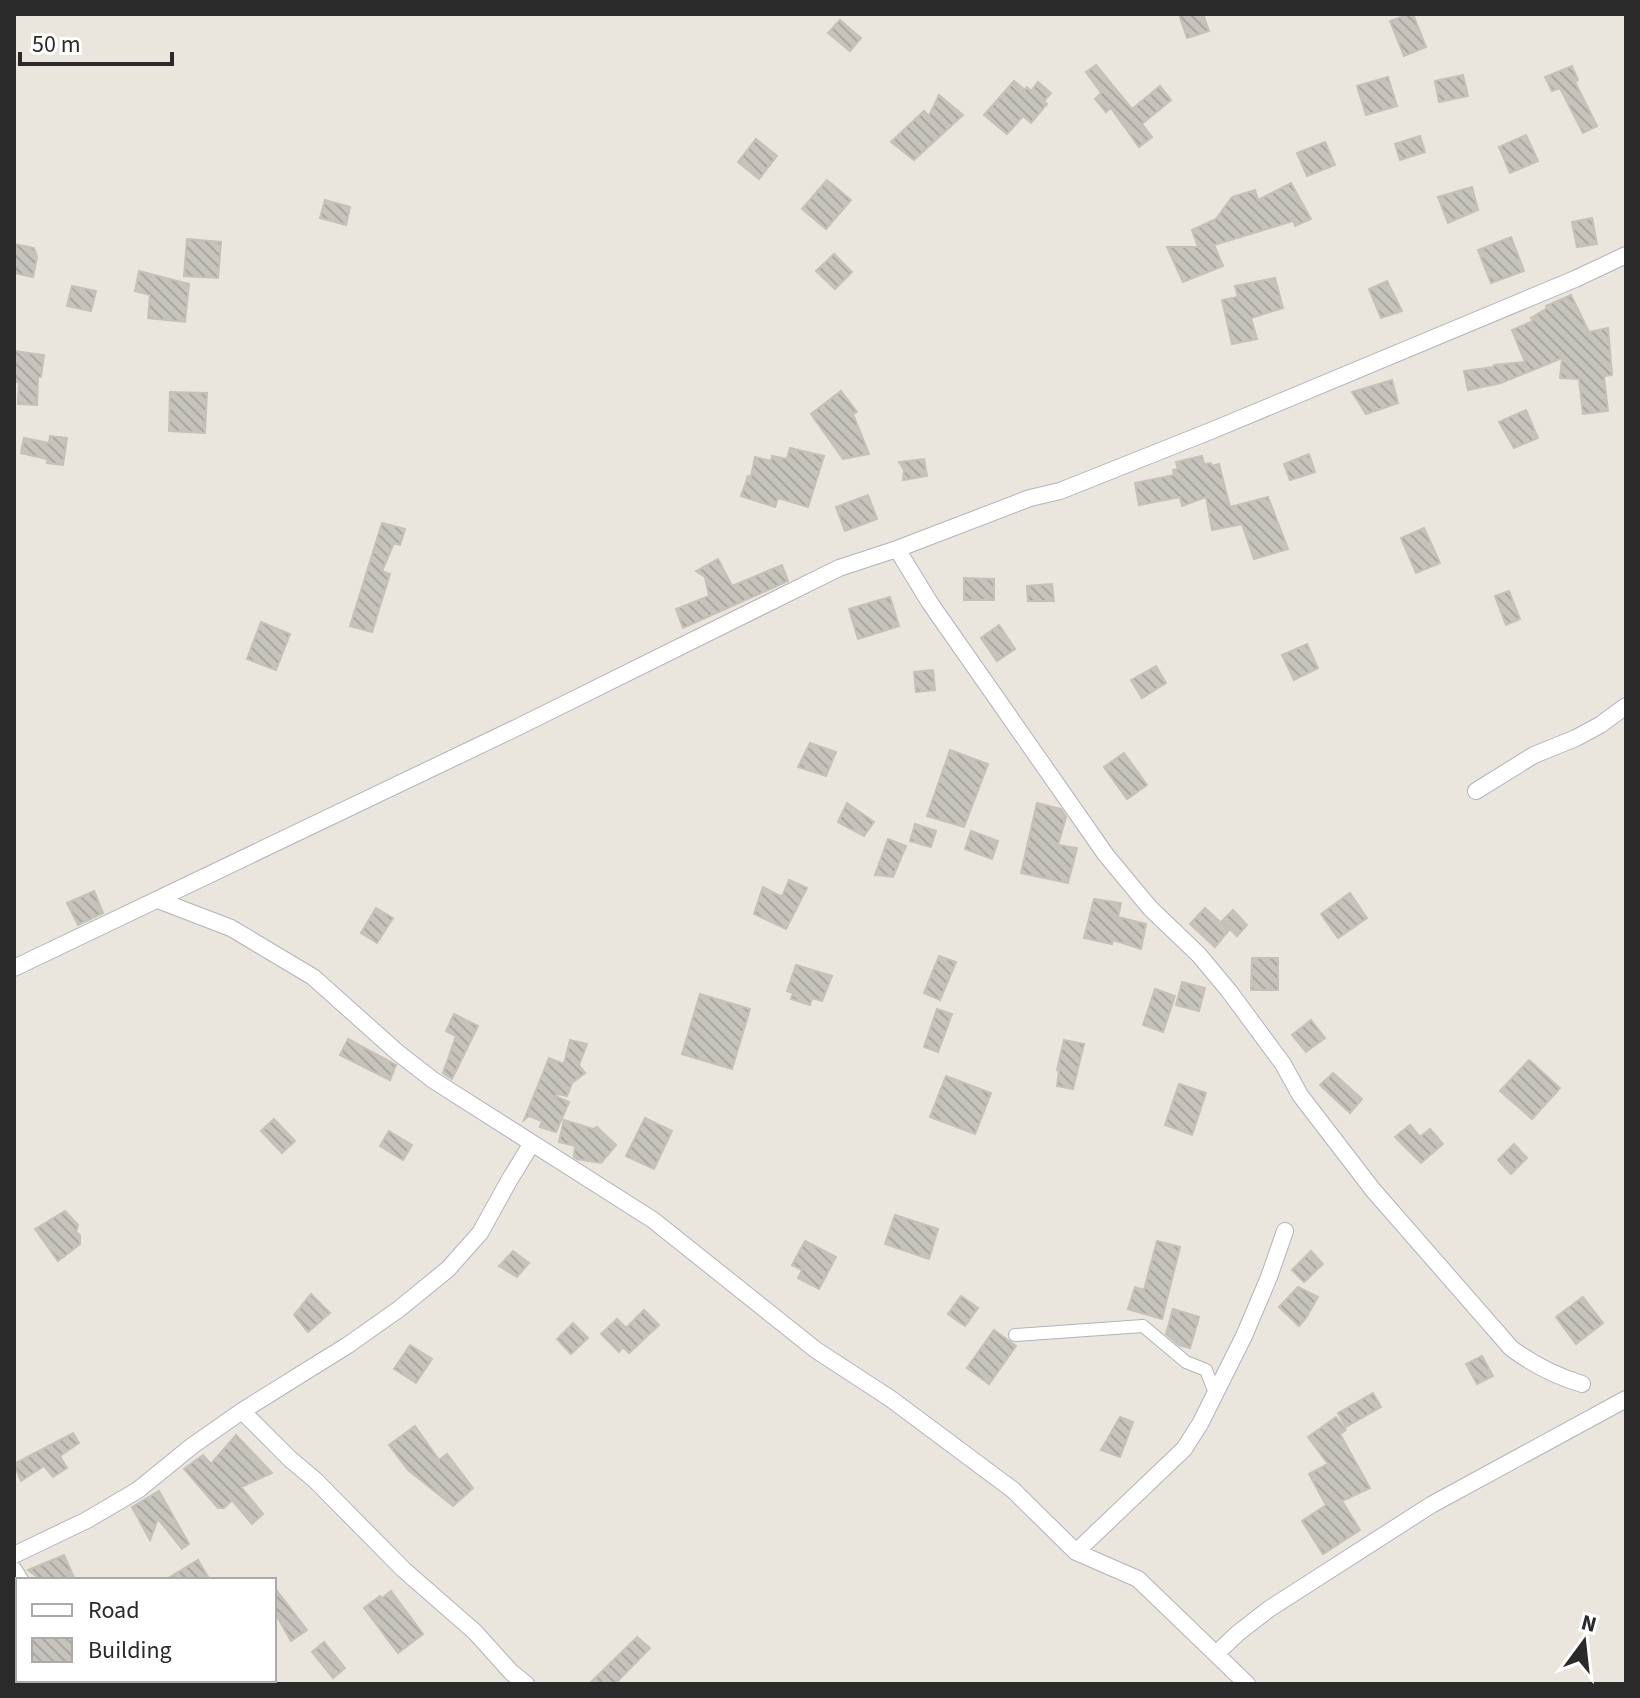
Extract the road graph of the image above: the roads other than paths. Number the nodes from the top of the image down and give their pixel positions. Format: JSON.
{"nodes":[{"id":1,"x":1626,"y":255,"type":"edge"},
{"id":2,"x":897,"y":549,"type":"junction"},
{"id":3,"x":1626,"y":706,"type":"edge"},
{"id":4,"x":1476,"y":791,"type":"dead end"},
{"id":5,"x":158,"y":900,"type":"junction"},
{"id":6,"x":14,"y":968,"type":"edge"},
{"id":7,"x":532,"y":1143,"type":"junction"},
{"id":8,"x":1285,"y":1231,"type":"dead end"},
{"id":9,"x":1015,"y":1335,"type":"dead end"},
{"id":10,"x":1582,"y":1384,"type":"dead end"},
{"id":11,"x":1215,"y":1393,"type":"junction"},
{"id":12,"x":1626,"y":1399,"type":"edge"},
{"id":13,"x":242,"y":1411,"type":"junction"},
{"id":14,"x":1076,"y":1552,"type":"junction"},
{"id":15,"x":14,"y":1555,"type":"edge"},
{"id":16,"x":1216,"y":1654,"type":"junction"},
{"id":17,"x":526,"y":1684,"type":"edge"},
{"id":18,"x":1247,"y":1684,"type":"edge"}],
"edges":[{"from":1,"to":2,"type":"street"},
{"from":2,"to":5,"type":"street"},
{"from":2,"to":10,"type":"street"},
{"from":3,"to":4,"type":"street"},
{"from":5,"to":6,"type":"street"},
{"from":5,"to":7,"type":"street"},
{"from":7,"to":13,"type":"street"},
{"from":7,"to":14,"type":"street"},
{"from":8,"to":11,"type":"street"},
{"from":9,"to":11,"type":"street"},
{"from":11,"to":14,"type":"street"},
{"from":12,"to":16,"type":"street"},
{"from":13,"to":15,"type":"street"},
{"from":13,"to":17,"type":"street"},
{"from":14,"to":16,"type":"street"},
{"from":16,"to":18,"type":"street"}]}
